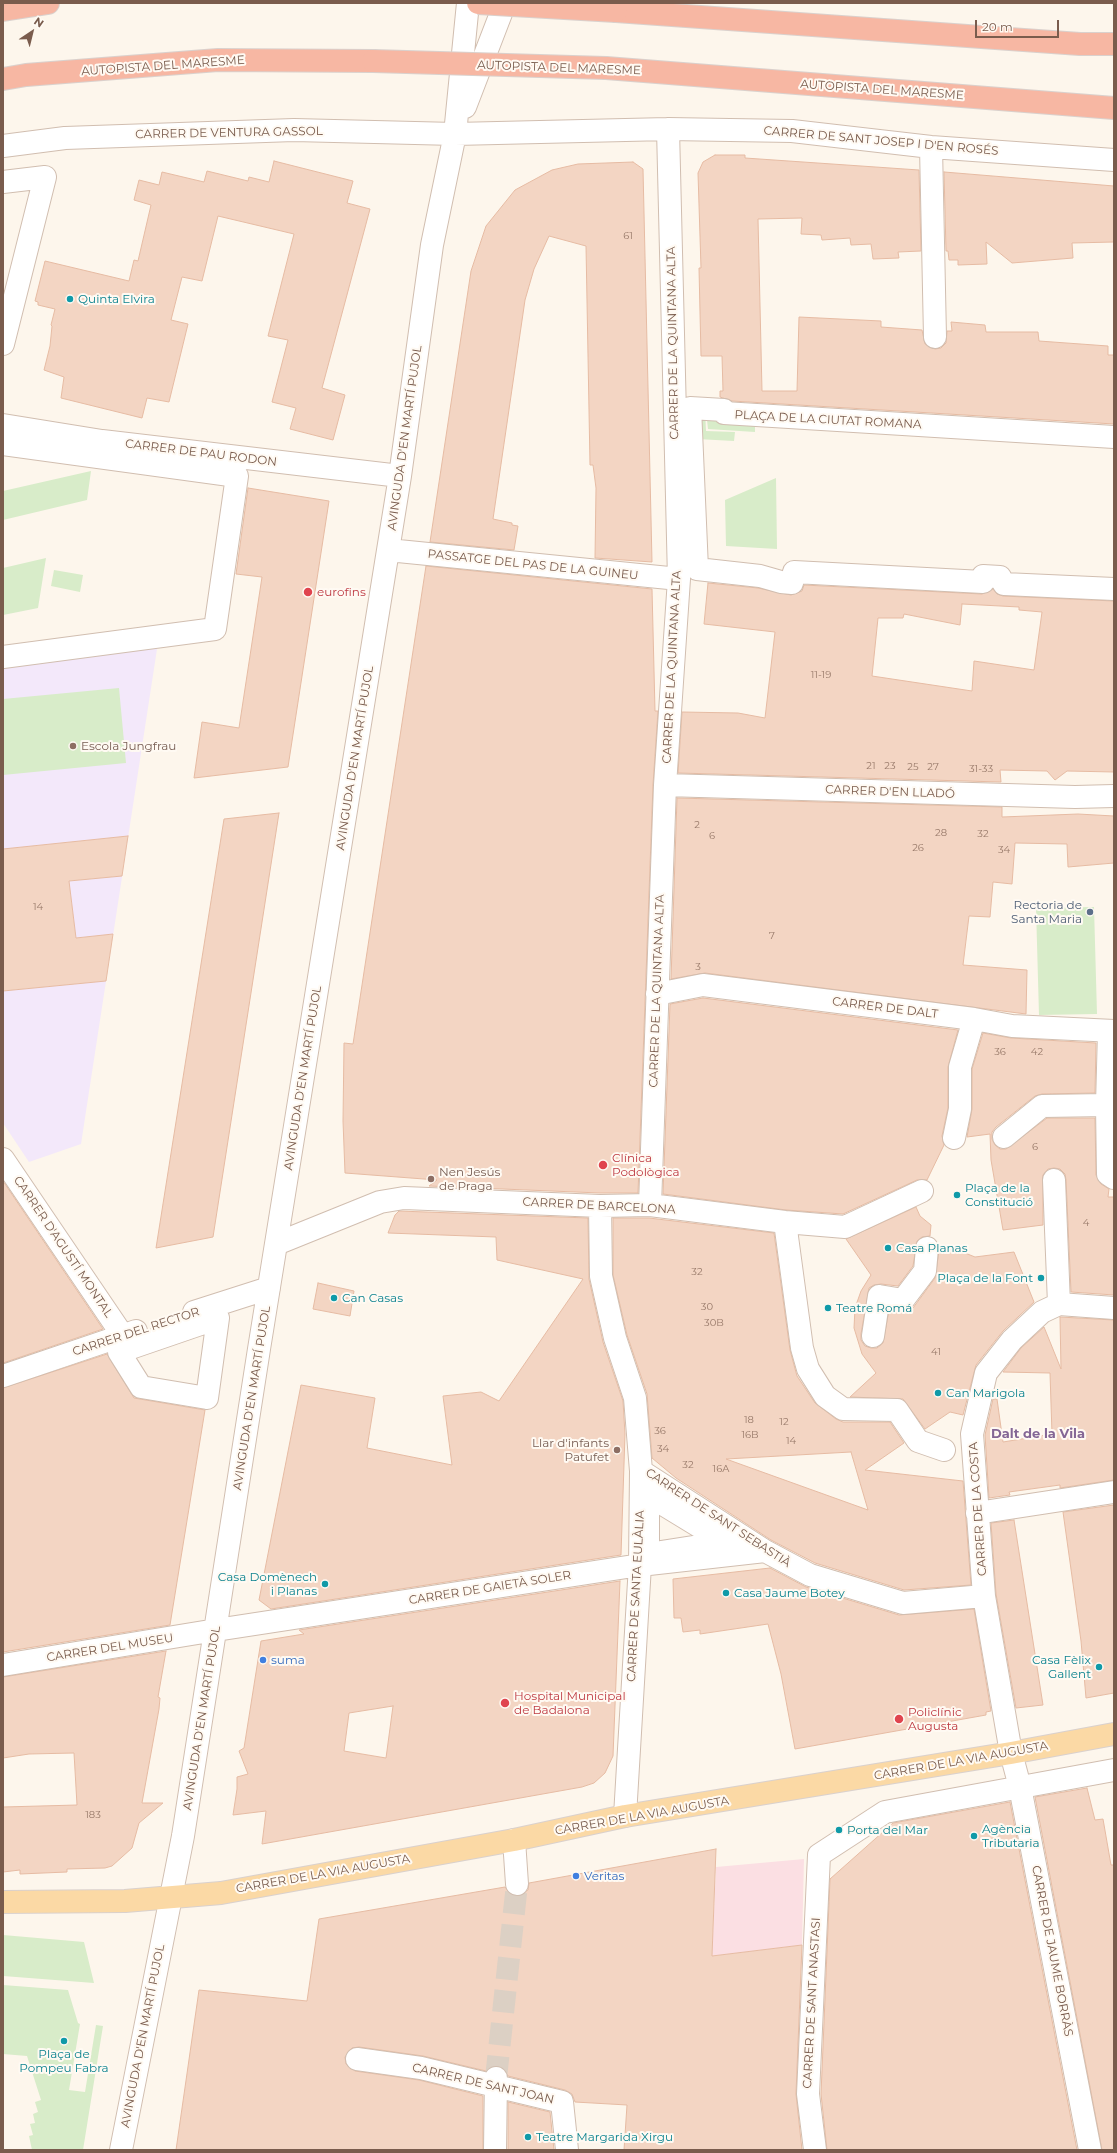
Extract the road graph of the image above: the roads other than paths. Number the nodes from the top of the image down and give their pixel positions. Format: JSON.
{"nodes":[{"id":1,"x":48,"y":3,"type":"edge"},
{"id":2,"x":468,"y":3,"type":"edge"},
{"id":3,"x":478,"y":3,"type":"edge"},
{"id":4,"x":504,"y":3,"type":"edge"},
{"id":5,"x":3,"y":10,"type":"edge"},
{"id":6,"x":1114,"y":44,"type":"edge"},
{"id":7,"x":3,"y":79,"type":"edge"},
{"id":8,"x":1114,"y":108,"type":"edge"},
{"id":9,"x":668,"y":129,"type":"junction"},
{"id":10,"x":455,"y":134,"type":"junction"},
{"id":11,"x":3,"y":146,"type":"edge"},
{"id":12,"x":931,"y":147,"type":"junction"},
{"id":13,"x":1114,"y":160,"type":"edge"},
{"id":14,"x":3,"y":182,"type":"edge"},
{"id":15,"x":935,"y":337,"type":"dead end"},
{"id":16,"x":3,"y":344,"type":"edge"},
{"id":17,"x":3,"y":425,"type":"edge"},
{"id":18,"x":1114,"y":437,"type":"edge"},
{"id":19,"x":3,"y":444,"type":"edge"},
{"id":20,"x":400,"y":476,"type":"junction"},
{"id":21,"x":388,"y":550,"type":"junction"},
{"id":22,"x":679,"y":579,"type":"junction"},
{"id":23,"x":1114,"y":589,"type":"edge"},
{"id":24,"x":3,"y":657,"type":"edge"},
{"id":25,"x":665,"y":785,"type":"junction"},
{"id":26,"x":1114,"y":796,"type":"edge"},
{"id":27,"x":657,"y":994,"type":"junction"},
{"id":28,"x":974,"y":1019,"type":"junction"},
{"id":29,"x":1112,"y":1031,"type":"edge"},
{"id":30,"x":1107,"y":1105,"type":"junction"},
{"id":31,"x":1004,"y":1137,"type":"dead end"},
{"id":32,"x":954,"y":1138,"type":"dead end"},
{"id":33,"x":3,"y":1159,"type":"edge"},
{"id":34,"x":1111,"y":1176,"type":"edge"},
{"id":35,"x":1054,"y":1180,"type":"dead end"},
{"id":36,"x":10,"y":1181,"type":"edge"},
{"id":37,"x":922,"y":1191,"type":"dead end"},
{"id":38,"x":650,"y":1205,"type":"junction"},
{"id":39,"x":600,"y":1206,"type":"junction"},
{"id":40,"x":785,"y":1222,"type":"junction"},
{"id":41,"x":276,"y":1244,"type":"junction"},
{"id":42,"x":927,"y":1248,"type":"dead end"},
{"id":43,"x":269,"y":1288,"type":"junction"},
{"id":44,"x":1059,"y":1304,"type":"junction"},
{"id":45,"x":1114,"y":1308,"type":"edge"},
{"id":46,"x":218,"y":1318,"type":"joint"},
{"id":47,"x":123,"y":1336,"type":"junction"},
{"id":48,"x":873,"y":1336,"type":"dead end"},
{"id":49,"x":3,"y":1376,"type":"edge"},
{"id":50,"x":944,"y":1450,"type":"dead end"},
{"id":51,"x":641,"y":1471,"type":"junction"},
{"id":52,"x":1114,"y":1492,"type":"edge"},
{"id":53,"x":982,"y":1512,"type":"junction"},
{"id":54,"x":765,"y":1551,"type":"junction"},
{"id":55,"x":644,"y":1560,"type":"junction"},
{"id":56,"x":984,"y":1596,"type":"junction"},
{"id":57,"x":216,"y":1630,"type":"junction"},
{"id":58,"x":3,"y":1665,"type":"edge"},
{"id":59,"x":1114,"y":1734,"type":"edge"},
{"id":60,"x":1011,"y":1753,"type":"junction"},
{"id":61,"x":1114,"y":1770,"type":"edge"},
{"id":62,"x":1020,"y":1787,"type":"junction"},
{"id":63,"x":625,"y":1816,"type":"junction"},
{"id":64,"x":514,"y":1840,"type":"junction"},
{"id":65,"x":517,"y":1884,"type":"tunnel mouth"},
{"id":66,"x":170,"y":1899,"type":"junction"},
{"id":67,"x":3,"y":1902,"type":"edge"},
{"id":68,"x":357,"y":2059,"type":"dead end"},
{"id":69,"x":496,"y":2081,"type":"junction"},
{"id":70,"x":121,"y":2150,"type":"edge"},
{"id":71,"x":495,"y":2150,"type":"edge"},
{"id":72,"x":567,"y":2150,"type":"edge"},
{"id":73,"x":815,"y":2150,"type":"edge"},
{"id":74,"x":1090,"y":2150,"type":"edge"}],
"edges":[{"from":1,"to":5,"type":"highway"},
{"from":2,"to":10,"type":"street","name":"AVINGUDA D'EN MARTÍ PUJOL"},
{"from":3,"to":6,"type":"highway","bridge":true},
{"from":4,"to":10,"type":"street"},
{"from":7,"to":8,"type":"highway","name":"AUTOPISTA DEL MARESME","bridge":true},
{"from":9,"to":10,"type":"street","name":"CARRER DE SANT JOSEP I D'EN ROSÉS"},
{"from":9,"to":12,"type":"street","name":"CARRER DE SANT JOSEP I D'EN ROSÉS"},
{"from":9,"to":22,"type":"street","name":"CARRER DE LA QUINTANA ALTA"},
{"from":10,"to":11,"type":"street","name":"CARRER DE VENTURA GASSOL"},
{"from":10,"to":20,"type":"street","name":"AVINGUDA D'EN MARTÍ PUJOL"},
{"from":12,"to":13,"type":"street","name":"CARRER DE SANT JOSEP I D'EN ROSÉS"},
{"from":12,"to":15,"type":"street"},
{"from":14,"to":16,"type":"street"},
{"from":17,"to":20,"type":"street","name":"CARRER DE PAU RODON"},
{"from":18,"to":23,"type":"street","name":"PLAÇA DE LA CIUTAT ROMANA"},
{"from":19,"to":24,"type":"street"},
{"from":20,"to":21,"type":"street","name":"AVINGUDA D'EN MARTÍ PUJOL"},
{"from":21,"to":22,"type":"street","name":"PASSATGE DEL PAS DE LA GUINEU"},
{"from":21,"to":41,"type":"street","name":"AVINGUDA D'EN MARTÍ PUJOL"},
{"from":22,"to":25,"type":"street","name":"CARRER DE LA QUINTANA ALTA"},
{"from":25,"to":26,"type":"street","name":"CARRER D'EN LLADÓ"},
{"from":25,"to":27,"type":"street","name":"CARRER DE LA QUINTANA ALTA"},
{"from":27,"to":28,"type":"street","name":"CARRER DE DALT"},
{"from":27,"to":38,"type":"street","name":"CARRER DE LA QUINTANA ALTA"},
{"from":28,"to":29,"type":"street","name":"CARRER DE DALT"},
{"from":28,"to":32,"type":"street"},
{"from":29,"to":30,"type":"street"},
{"from":30,"to":31,"type":"street"},
{"from":30,"to":34,"type":"street"},
{"from":33,"to":36,"type":"street","name":"CARRER D'AGUSTÍ MONTAL"},
{"from":35,"to":44,"type":"street"},
{"from":36,"to":47,"type":"street","name":"CARRER D'AGUSTÍ MONTAL"},
{"from":37,"to":40,"type":"street","name":"CARRER DE BARCELONA"},
{"from":38,"to":39,"type":"street","name":"CARRER DE BARCELONA"},
{"from":38,"to":40,"type":"street","name":"CARRER DE BARCELONA"},
{"from":39,"to":41,"type":"street","name":"CARRER DE BARCELONA"},
{"from":39,"to":51,"type":"street","name":"CARRER DE SANT SEBASTIÀ"},
{"from":40,"to":50,"type":"street"},
{"from":41,"to":43,"type":"street","name":"AVINGUDA D'EN MARTÍ PUJOL"},
{"from":42,"to":48,"type":"street"},
{"from":43,"to":47,"type":"street","name":"CARRER DEL RECTOR"},
{"from":43,"to":57,"type":"street","name":"AVINGUDA D'EN MARTÍ PUJOL"},
{"from":44,"to":45,"type":"street"},
{"from":44,"to":53,"type":"street","name":"CARRER DE LA COSTA"},
{"from":46,"to":46,"type":"street"},
{"from":47,"to":49,"type":"street","name":"CARRER DEL RECTOR"},
{"from":51,"to":54,"type":"street","name":"CARRER DE SANT SEBASTIÀ"},
{"from":51,"to":55,"type":"street","name":"CARRER DE SANTA EULÀLIA"},
{"from":52,"to":53,"type":"street"},
{"from":53,"to":56,"type":"street","name":"CARRER DE LA COSTA"},
{"from":54,"to":55,"type":"street","name":"CARRER DE GAIETÀ SOLER"},
{"from":54,"to":56,"type":"street","name":"CARRER DE SANT SEBASTIÀ"},
{"from":55,"to":57,"type":"street","name":"CARRER DE GAIETÀ SOLER"},
{"from":55,"to":63,"type":"street","name":"CARRER DE SANTA EULÀLIA"},
{"from":56,"to":60,"type":"street","name":"CARRER DE LA COSTA"},
{"from":57,"to":58,"type":"street","name":"CARRER DEL MUSEU"},
{"from":57,"to":66,"type":"street","name":"AVINGUDA D'EN MARTÍ PUJOL"},
{"from":59,"to":60,"type":"main road","name":"CARRER DE LA VIA AUGUSTA"},
{"from":60,"to":62,"type":"street","name":"CARRER DE JAUME BORRÀS"},
{"from":60,"to":63,"type":"main road","name":"CARRER DE LA VIA AUGUSTA"},
{"from":61,"to":62,"type":"street"},
{"from":62,"to":73,"type":"street","name":"CARRER DE SANT ANASTASI"},
{"from":62,"to":74,"type":"street","name":"CARRER DE JAUME BORRÀS"},
{"from":63,"to":64,"type":"main road","name":"CARRER DE LA VIA AUGUSTA"},
{"from":64,"to":65,"type":"street"},
{"from":64,"to":66,"type":"main road","name":"CARRER DE LA VIA AUGUSTA"},
{"from":66,"to":67,"type":"main road","name":"CARRER DE LA VIA AUGUSTA"},
{"from":66,"to":70,"type":"street","name":"AVINGUDA D'EN MARTÍ PUJOL"},
{"from":68,"to":69,"type":"street","name":"CARRER DE SANT JOAN"},
{"from":69,"to":71,"type":"street"},
{"from":69,"to":72,"type":"street","name":"CARRER DE SANT JOAN"}]}
